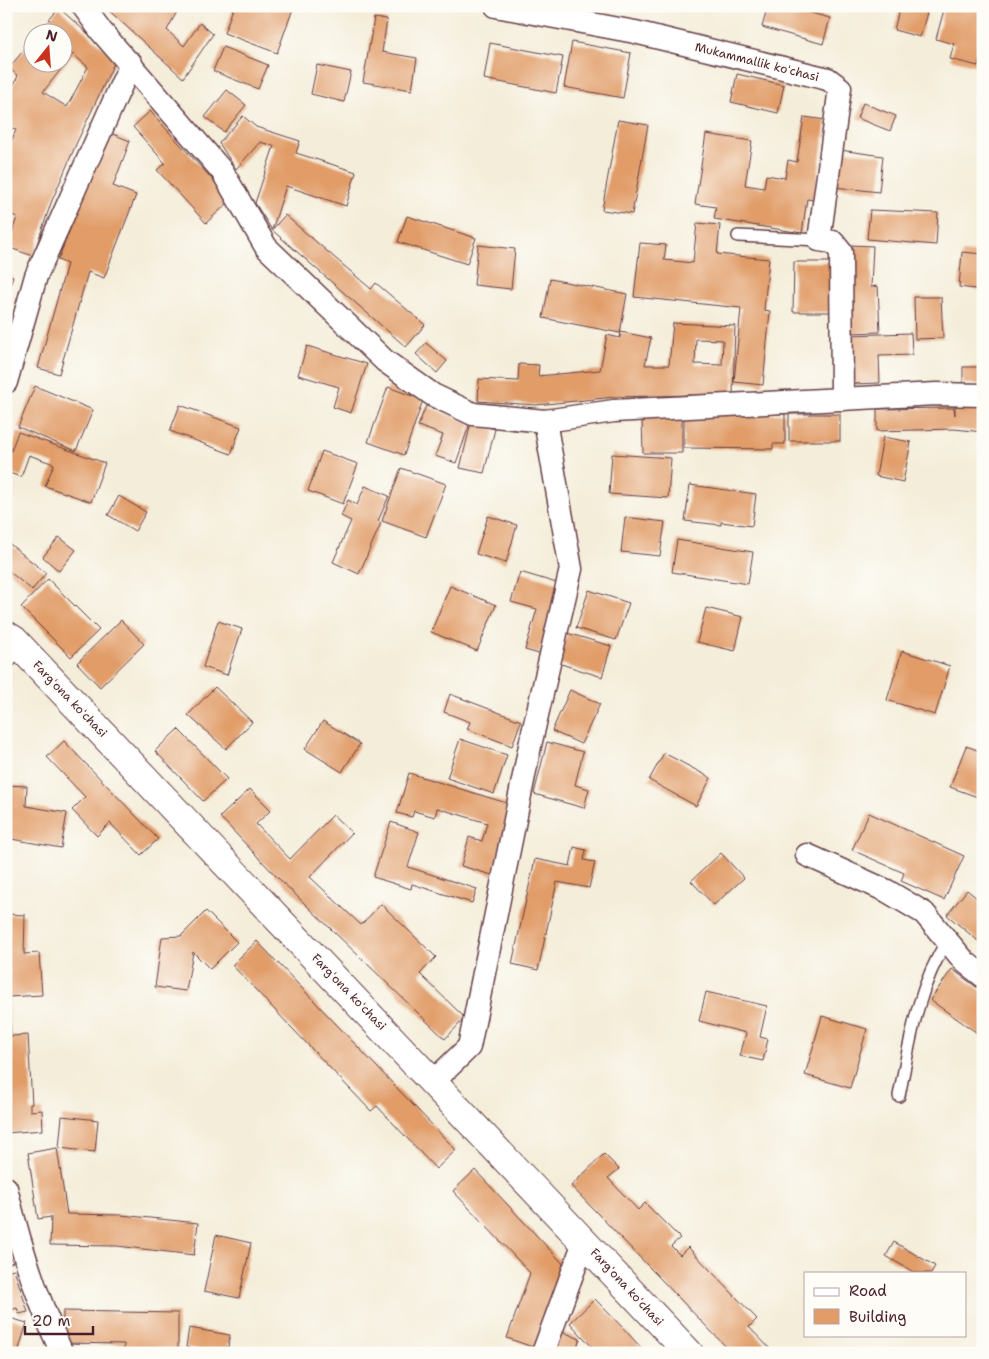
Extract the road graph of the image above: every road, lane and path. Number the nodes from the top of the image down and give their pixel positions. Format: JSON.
{"nodes":[{"id":1,"x":83,"y":6,"type":"edge"},
{"id":2,"x":496,"y":6,"type":"edge"},
{"id":3,"x":131,"y":64,"type":"junction"},
{"id":4,"x":738,"y":236,"type":"dead end"},
{"id":5,"x":819,"y":240,"type":"junction"},
{"id":6,"x":6,"y":382,"type":"edge"},
{"id":7,"x":983,"y":395,"type":"edge"},
{"id":8,"x":842,"y":399,"type":"junction"},
{"id":9,"x":545,"y":421,"type":"junction"},
{"id":10,"x":9,"y":644,"type":"edge"},
{"id":11,"x":807,"y":855,"type":"dead end"},
{"id":12,"x":947,"y":941,"type":"junction"},
{"id":13,"x":983,"y":976,"type":"edge"},
{"id":14,"x":434,"y":1081,"type":"junction"},
{"id":15,"x":899,"y":1096,"type":"dead end"},
{"id":16,"x":6,"y":1188,"type":"edge"},
{"id":17,"x":584,"y":1242,"type":"junction"},
{"id":18,"x":62,"y":1353,"type":"edge"},
{"id":19,"x":544,"y":1353,"type":"edge"},
{"id":20,"x":689,"y":1353,"type":"edge"}],
"edges":[{"from":1,"to":3,"type":"street"},
{"from":2,"to":5,"type":"street","name":"Mukammallik koʻchasi"},
{"from":3,"to":6,"type":"street"},
{"from":3,"to":9,"type":"street"},
{"from":4,"to":5,"type":"lane"},
{"from":5,"to":8,"type":"street"},
{"from":7,"to":8,"type":"street"},
{"from":8,"to":9,"type":"street"},
{"from":9,"to":14,"type":"street"},
{"from":10,"to":14,"type":"street","name":"Fargʻona koʻchasi"},
{"from":11,"to":12,"type":"street"},
{"from":12,"to":13,"type":"street"},
{"from":12,"to":15,"type":"lane"},
{"from":14,"to":17,"type":"street","name":"Fargʻona koʻchasi"},
{"from":16,"to":18,"type":"street"},
{"from":17,"to":19,"type":"street"},
{"from":17,"to":20,"type":"street","name":"Fargʻona koʻchasi"}]}
